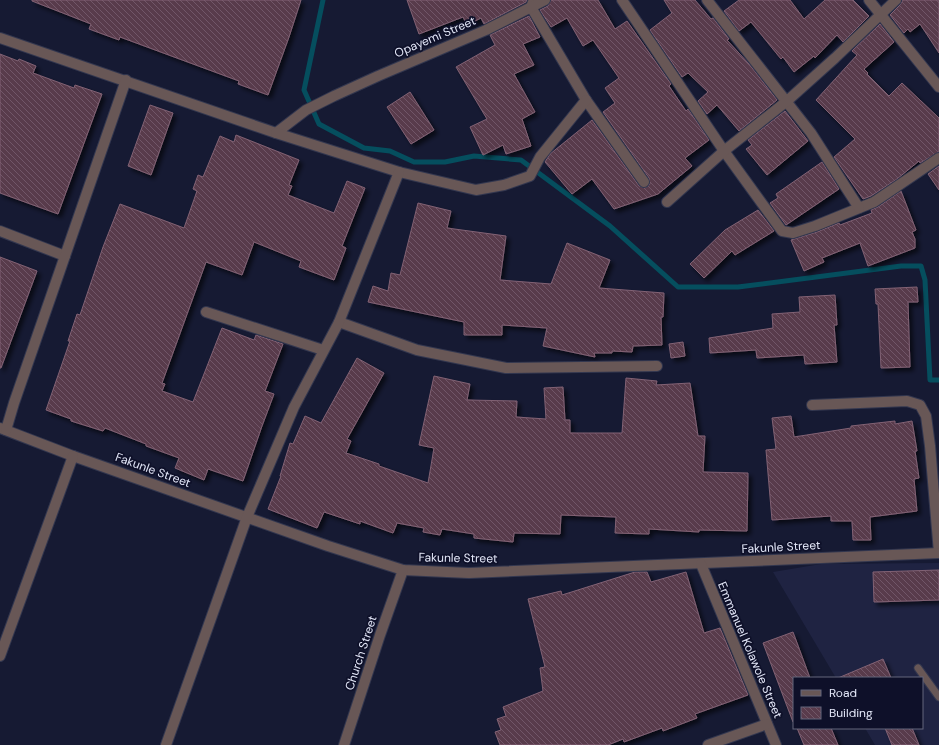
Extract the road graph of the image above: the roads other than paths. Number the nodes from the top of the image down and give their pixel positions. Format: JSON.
{"nodes":[{"id":1,"x":545,"y":0,"type":"edge"},
{"id":2,"x":622,"y":0,"type":"edge"},
{"id":3,"x":707,"y":0,"type":"edge"},
{"id":4,"x":869,"y":0,"type":"edge"},
{"id":5,"x":896,"y":0,"type":"edge"},
{"id":6,"x":532,"y":4,"type":"edge"},
{"id":7,"x":880,"y":15,"type":"junction"},
{"id":8,"x":0,"y":38,"type":"edge"},
{"id":9,"x":126,"y":80,"type":"junction"},
{"id":10,"x":939,"y":87,"type":"edge"},
{"id":11,"x":586,"y":100,"type":"junction"},
{"id":12,"x":787,"y":101,"type":"junction"},
{"id":13,"x":276,"y":133,"type":"junction"},
{"id":14,"x":724,"y":151,"type":"junction"},
{"id":15,"x":939,"y":158,"type":"edge"},
{"id":16,"x":399,"y":172,"type":"junction"},
{"id":17,"x":644,"y":182,"type":"dead end"},
{"id":18,"x":667,"y":202,"type":"dead end"},
{"id":19,"x":859,"y":208,"type":"junction"},
{"id":20,"x":0,"y":231,"type":"edge"},
{"id":21,"x":65,"y":256,"type":"junction"},
{"id":22,"x":206,"y":312,"type":"dead end"},
{"id":23,"x":339,"y":322,"type":"junction"},
{"id":24,"x":323,"y":350,"type":"junction"},
{"id":25,"x":657,"y":366,"type":"dead end"},
{"id":26,"x":812,"y":405,"type":"dead end"},
{"id":27,"x":3,"y":429,"type":"edge"},
{"id":28,"x":73,"y":456,"type":"junction"},
{"id":29,"x":247,"y":517,"type":"junction"},
{"id":30,"x":939,"y":553,"type":"edge"},
{"id":31,"x":701,"y":564,"type":"junction"},
{"id":32,"x":403,"y":570,"type":"junction"},
{"id":33,"x":0,"y":656,"type":"edge"},
{"id":34,"x":918,"y":668,"type":"dead end"},
{"id":35,"x":939,"y":697,"type":"edge"},
{"id":36,"x":767,"y":724,"type":"junction"},
{"id":37,"x":166,"y":745,"type":"edge"},
{"id":38,"x":344,"y":745,"type":"edge"},
{"id":39,"x":708,"y":745,"type":"edge"},
{"id":40,"x":776,"y":745,"type":"edge"}],
"edges":[{"from":1,"to":6,"type":"street","name":"Opayemi Street"},
{"from":2,"to":14,"type":"street"},
{"from":3,"to":12,"type":"street"},
{"from":4,"to":7,"type":"street"},
{"from":5,"to":7,"type":"street"},
{"from":6,"to":11,"type":"street"},
{"from":6,"to":13,"type":"street","name":"Opayemi Street"},
{"from":7,"to":10,"type":"street"},
{"from":7,"to":12,"type":"street"},
{"from":8,"to":9,"type":"street"},
{"from":9,"to":13,"type":"street"},
{"from":9,"to":21,"type":"street"},
{"from":11,"to":16,"type":"street"},
{"from":11,"to":17,"type":"street"},
{"from":12,"to":14,"type":"street"},
{"from":12,"to":19,"type":"street"},
{"from":13,"to":16,"type":"street"},
{"from":14,"to":18,"type":"street"},
{"from":14,"to":19,"type":"street"},
{"from":15,"to":19,"type":"street"},
{"from":16,"to":23,"type":"street"},
{"from":20,"to":21,"type":"street"},
{"from":21,"to":27,"type":"street"},
{"from":22,"to":24,"type":"street"},
{"from":23,"to":24,"type":"street"},
{"from":23,"to":25,"type":"street"},
{"from":24,"to":29,"type":"street"},
{"from":26,"to":30,"type":"street"},
{"from":27,"to":28,"type":"street","name":"Fakunle Street"},
{"from":28,"to":29,"type":"street","name":"Fakunle Street"},
{"from":28,"to":33,"type":"street"},
{"from":29,"to":32,"type":"street","name":"Fakunle Street"},
{"from":29,"to":37,"type":"street"},
{"from":30,"to":31,"type":"street","name":"Fakunle Street"},
{"from":31,"to":32,"type":"street","name":"Fakunle Street"},
{"from":31,"to":36,"type":"street","name":"Emmanuel Kolawole Street"},
{"from":32,"to":38,"type":"street","name":"Church Street"},
{"from":34,"to":35,"type":"lane"},
{"from":36,"to":39,"type":"street"},
{"from":36,"to":40,"type":"street","name":"Emmanuel Kolawole Street"}]}
